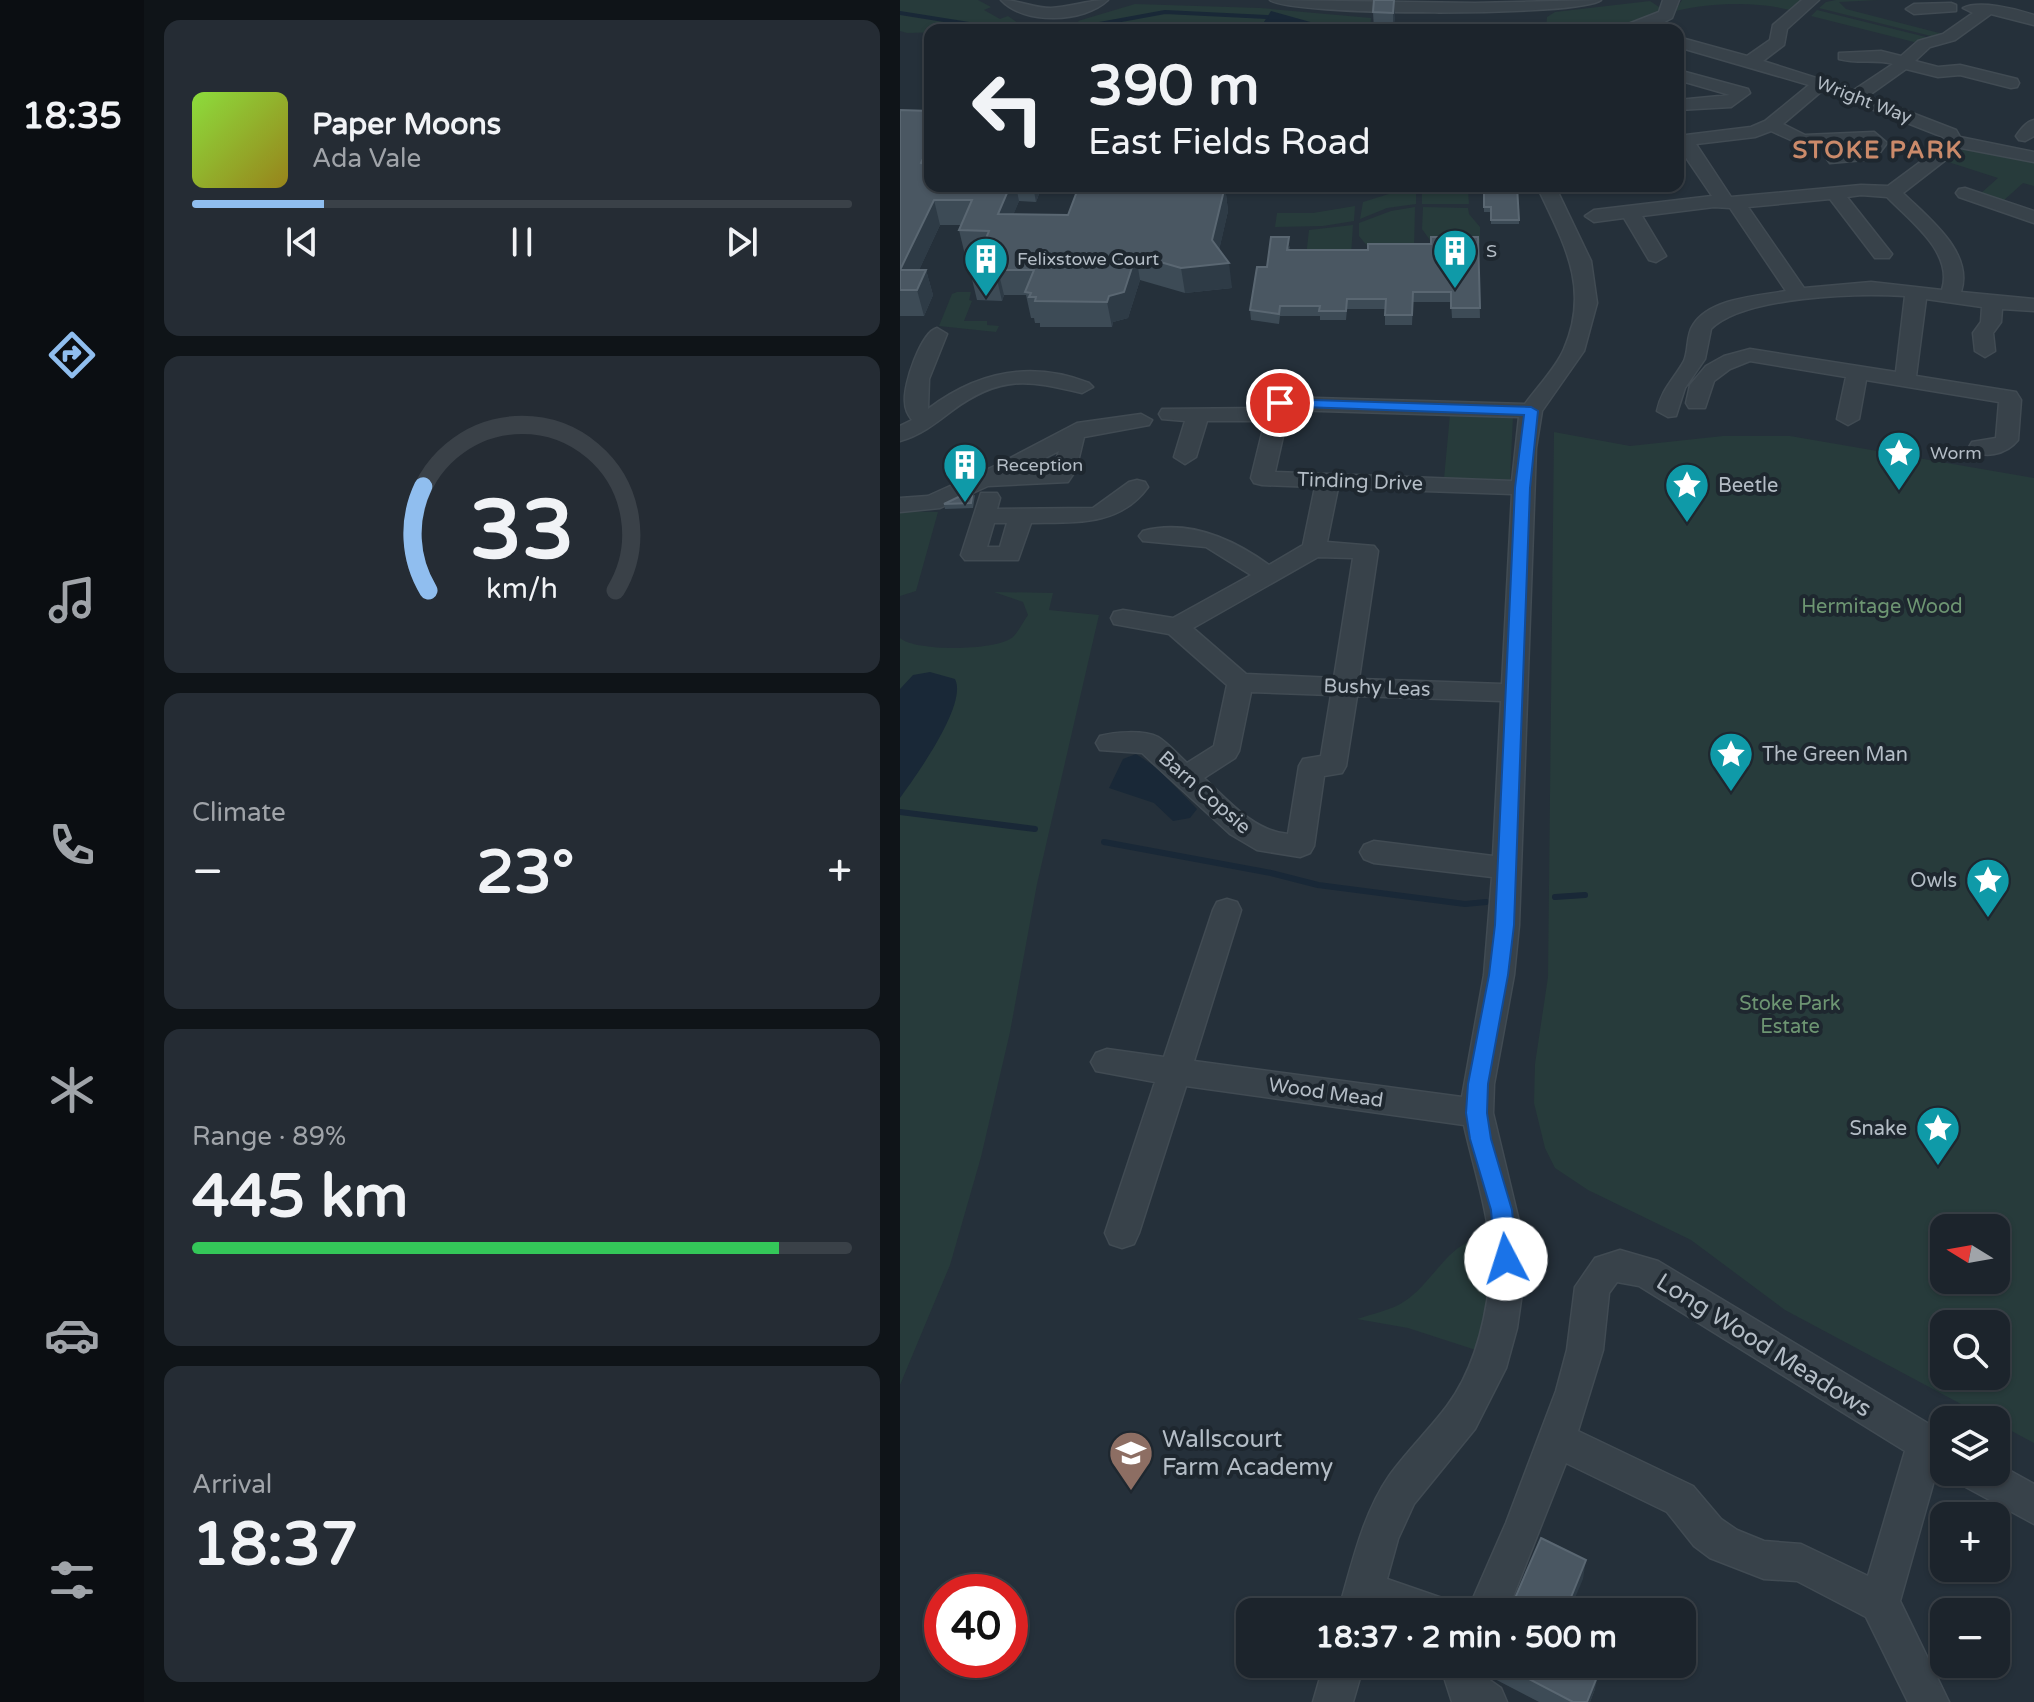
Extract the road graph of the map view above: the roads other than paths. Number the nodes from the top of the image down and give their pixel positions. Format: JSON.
{"nodes":[{"id":1,"x":1113,"y":0,"type":"edge"},
{"id":2,"x":1278,"y":0,"type":"edge"},
{"id":3,"x":1593,"y":0,"type":"edge"},
{"id":4,"x":1811,"y":0,"type":"edge"},
{"id":5,"x":1008,"y":1,"type":"edge"},
{"id":6,"x":1667,"y":2,"type":"edge"},
{"id":7,"x":1095,"y":3,"type":"edge"},
{"id":8,"x":1914,"y":9,"type":"dead end"},
{"id":9,"x":1986,"y":11,"type":"junction"},
{"id":10,"x":2034,"y":20,"type":"edge"},
{"id":11,"x":1652,"y":24,"type":"edge"},
{"id":12,"x":1684,"y":44,"type":"edge"},
{"id":13,"x":1728,"y":56,"type":"junction"},
{"id":14,"x":1845,"y":56,"type":"dead end"},
{"id":15,"x":1750,"y":62,"type":"junction"},
{"id":16,"x":1903,"y":63,"type":"junction"},
{"id":17,"x":1684,"y":76,"type":"edge"},
{"id":18,"x":1697,"y":79,"type":"junction"},
{"id":19,"x":1821,"y":83,"type":"junction"},
{"id":20,"x":2022,"y":86,"type":"edge"},
{"id":21,"x":1856,"y":96,"type":"junction"},
{"id":22,"x":1731,"y":102,"type":"junction"},
{"id":23,"x":1684,"y":105,"type":"edge"},
{"id":24,"x":1770,"y":126,"type":"junction"},
{"id":25,"x":1822,"y":139,"type":"junction"},
{"id":26,"x":1684,"y":140,"type":"edge"},
{"id":27,"x":1955,"y":141,"type":"junction"},
{"id":28,"x":1684,"y":143,"type":"edge"},
{"id":29,"x":2034,"y":157,"type":"edge"},
{"id":30,"x":1836,"y":159,"type":"junction"},
{"id":31,"x":1856,"y":190,"type":"junction"},
{"id":32,"x":1549,"y":192,"type":"edge"},
{"id":33,"x":1834,"y":192,"type":"junction"},
{"id":34,"x":1892,"y":192,"type":"junction"},
{"id":35,"x":1965,"y":193,"type":"dead end"},
{"id":36,"x":1730,"y":202,"type":"junction"},
{"id":37,"x":1631,"y":213,"type":"junction"},
{"id":38,"x":1594,"y":216,"type":"dead end"},
{"id":39,"x":2034,"y":217,"type":"edge"},
{"id":40,"x":1882,"y":254,"type":"dead end"},
{"id":41,"x":1656,"y":256,"type":"dead end"},
{"id":42,"x":1917,"y":292,"type":"junction"},
{"id":43,"x":1799,"y":295,"type":"junction"},
{"id":44,"x":1950,"y":297,"type":"junction"},
{"id":45,"x":1992,"y":304,"type":"junction"},
{"id":46,"x":2034,"y":305,"type":"edge"},
{"id":47,"x":937,"y":334,"type":"dead end"},
{"id":48,"x":1985,"y":351,"type":"dead end"},
{"id":49,"x":1857,"y":373,"type":"junction"},
{"id":50,"x":1905,"y":380,"type":"junction"},
{"id":51,"x":1082,"y":387,"type":"dead end"},
{"id":52,"x":1697,"y":403,"type":"dead end"},
{"id":53,"x":1531,"y":411,"type":"junction"},
{"id":54,"x":1668,"y":411,"type":"dead end"},
{"id":55,"x":1170,"y":414,"type":"dead end"},
{"id":56,"x":1198,"y":415,"type":"junction"},
{"id":57,"x":1277,"y":415,"type":"junction"},
{"id":58,"x":1848,"y":419,"type":"dead end"},
{"id":59,"x":1141,"y":420,"type":"dead end"},
{"id":60,"x":924,"y":423,"type":"junction"},
{"id":61,"x":2009,"y":430,"type":"junction"},
{"id":62,"x":900,"y":434,"type":"edge"},
{"id":63,"x":1074,"y":434,"type":"junction"},
{"id":64,"x":2031,"y":440,"type":"dead end"},
{"id":65,"x":1980,"y":447,"type":"dead end"},
{"id":66,"x":1185,"y":457,"type":"dead end"},
{"id":67,"x":1328,"y":481,"type":"junction"},
{"id":68,"x":976,"y":483,"type":"junction"},
{"id":69,"x":1137,"y":487,"type":"dead end"},
{"id":70,"x":1522,"y":488,"type":"junction"},
{"id":71,"x":900,"y":505,"type":"edge"},
{"id":72,"x":985,"y":516,"type":"junction"},
{"id":73,"x":1021,"y":516,"type":"junction"},
{"id":74,"x":1151,"y":536,"type":"dead end"},
{"id":75,"x":1314,"y":549,"type":"junction"},
{"id":76,"x":1267,"y":575,"type":"junction"},
{"id":77,"x":1123,"y":618,"type":"dead end"},
{"id":78,"x":1176,"y":627,"type":"junction"},
{"id":79,"x":1240,"y":683,"type":"junction"},
{"id":80,"x":1344,"y":686,"type":"junction"},
{"id":81,"x":1514,"y":693,"type":"junction"},
{"id":82,"x":1109,"y":743,"type":"dead end"},
{"id":83,"x":1187,"y":776,"type":"junction"},
{"id":84,"x":1374,"y":852,"type":"dead end"},
{"id":85,"x":1507,"y":868,"type":"junction"},
{"id":86,"x":1227,"y":910,"type":"dead end"},
{"id":87,"x":1107,"y":1062,"type":"dead end"},
{"id":88,"x":1174,"y":1071,"type":"junction"},
{"id":89,"x":1477,"y":1113,"type":"junction"},
{"id":90,"x":1122,"y":1233,"type":"dead end"},
{"id":91,"x":1555,"y":1439,"type":"junction"},
{"id":92,"x":1930,"y":1446,"type":"edge"},
{"id":93,"x":1930,"y":1463,"type":"edge"},
{"id":94,"x":2000,"y":1486,"type":"edge"},
{"id":95,"x":2034,"y":1505,"type":"edge"},
{"id":96,"x":1361,"y":1598,"type":"edge"},
{"id":97,"x":1493,"y":1598,"type":"edge"},
{"id":98,"x":1880,"y":1603,"type":"junction"},
{"id":99,"x":1340,"y":1678,"type":"edge"},
{"id":100,"x":1460,"y":1678,"type":"edge"},
{"id":101,"x":1466,"y":1678,"type":"edge"},
{"id":102,"x":1333,"y":1702,"type":"edge"},
{"id":103,"x":1451,"y":1702,"type":"edge"},
{"id":104,"x":1487,"y":1702,"type":"edge"},
{"id":105,"x":1929,"y":1702,"type":"edge"}],
"edges":[{"from":1,"to":7,"type":"street"},
{"from":2,"to":3,"type":"street"},
{"from":4,"to":15,"type":"street"},
{"from":5,"to":7,"type":"street"},
{"from":6,"to":11,"type":"street"},
{"from":8,"to":9,"type":"street"},
{"from":9,"to":10,"type":"street"},
{"from":9,"to":16,"type":"street"},
{"from":12,"to":13,"type":"street","name":"Wright Way"},
{"from":13,"to":15,"type":"street","name":"Wright Way"},
{"from":13,"to":18,"type":"street"},
{"from":14,"to":16,"type":"street"},
{"from":15,"to":19,"type":"street","name":"Wright Way"},
{"from":16,"to":20,"type":"street"},
{"from":16,"to":21,"type":"street"},
{"from":17,"to":18,"type":"street"},
{"from":18,"to":22,"type":"street"},
{"from":19,"to":21,"type":"street","name":"Wright Way"},
{"from":19,"to":24,"type":"street"},
{"from":21,"to":27,"type":"street","name":"Wright Way"},
{"from":22,"to":23,"type":"street"},
{"from":22,"to":24,"type":"street"},
{"from":24,"to":25,"type":"street"},
{"from":24,"to":26,"type":"street"},
{"from":25,"to":30,"type":"street"},
{"from":25,"to":30,"type":"street"},
{"from":27,"to":29,"type":"street"},
{"from":27,"to":34,"type":"street"},
{"from":28,"to":36,"type":"street"},
{"from":30,"to":31,"type":"street"},
{"from":31,"to":33,"type":"street"},
{"from":31,"to":34,"type":"street"},
{"from":32,"to":53,"type":"street"},
{"from":33,"to":36,"type":"street"},
{"from":33,"to":40,"type":"street"},
{"from":34,"to":44,"type":"street"},
{"from":35,"to":39,"type":"street"},
{"from":36,"to":37,"type":"street"},
{"from":36,"to":43,"type":"street"},
{"from":37,"to":38,"type":"street"},
{"from":37,"to":41,"type":"street"},
{"from":42,"to":43,"type":"street"},
{"from":42,"to":44,"type":"street"},
{"from":42,"to":50,"type":"street"},
{"from":43,"to":54,"type":"street"},
{"from":44,"to":45,"type":"street"},
{"from":45,"to":46,"type":"street"},
{"from":45,"to":48,"type":"street"},
{"from":47,"to":60,"type":"street"},
{"from":49,"to":50,"type":"street"},
{"from":49,"to":52,"type":"street"},
{"from":49,"to":58,"type":"street"},
{"from":50,"to":61,"type":"street"},
{"from":51,"to":60,"type":"street"},
{"from":53,"to":57,"type":"street"},
{"from":53,"to":70,"type":"street"},
{"from":55,"to":56,"type":"street"},
{"from":56,"to":57,"type":"street"},
{"from":56,"to":66,"type":"street"},
{"from":57,"to":67,"type":"street","name":"Tinding Drive"},
{"from":59,"to":63,"type":"street"},
{"from":60,"to":62,"type":"street"},
{"from":61,"to":64,"type":"street"},
{"from":61,"to":65,"type":"street"},
{"from":63,"to":68,"type":"street"},
{"from":63,"to":68,"type":"street"},
{"from":67,"to":70,"type":"street","name":"Tinding Drive"},
{"from":67,"to":75,"type":"street"},
{"from":68,"to":71,"type":"street"},
{"from":68,"to":72,"type":"street"},
{"from":69,"to":73,"type":"street"},
{"from":70,"to":81,"type":"street"},
{"from":72,"to":73,"type":"street"},
{"from":72,"to":73,"type":"street"},
{"from":74,"to":76,"type":"street"},
{"from":75,"to":76,"type":"street"},
{"from":75,"to":80,"type":"street"},
{"from":76,"to":78,"type":"street"},
{"from":77,"to":78,"type":"street"},
{"from":78,"to":79,"type":"street"},
{"from":79,"to":80,"type":"street","name":"Bushy Leas"},
{"from":79,"to":83,"type":"street"},
{"from":80,"to":81,"type":"street","name":"Bushy Leas"},
{"from":80,"to":83,"type":"street","name":"Barn Copsie"},
{"from":81,"to":85,"type":"street"},
{"from":82,"to":83,"type":"street","name":"Barn Copsie"},
{"from":84,"to":85,"type":"street"},
{"from":85,"to":89,"type":"street"},
{"from":86,"to":88,"type":"street"},
{"from":87,"to":88,"type":"street","name":"Wood Mead"},
{"from":88,"to":89,"type":"street","name":"Wood Mead"},
{"from":88,"to":90,"type":"street"},
{"from":89,"to":96,"type":"street"},
{"from":91,"to":92,"type":"street","name":"Long Wood Meadows"},
{"from":91,"to":97,"type":"street","name":"Long Wood Meadows"},
{"from":91,"to":98,"type":"street"},
{"from":93,"to":98,"type":"street"},
{"from":94,"to":95,"type":"street"},
{"from":98,"to":105,"type":"street"},
{"from":99,"to":102,"type":"street"},
{"from":100,"to":103,"type":"street"},
{"from":101,"to":104,"type":"street"}]}
